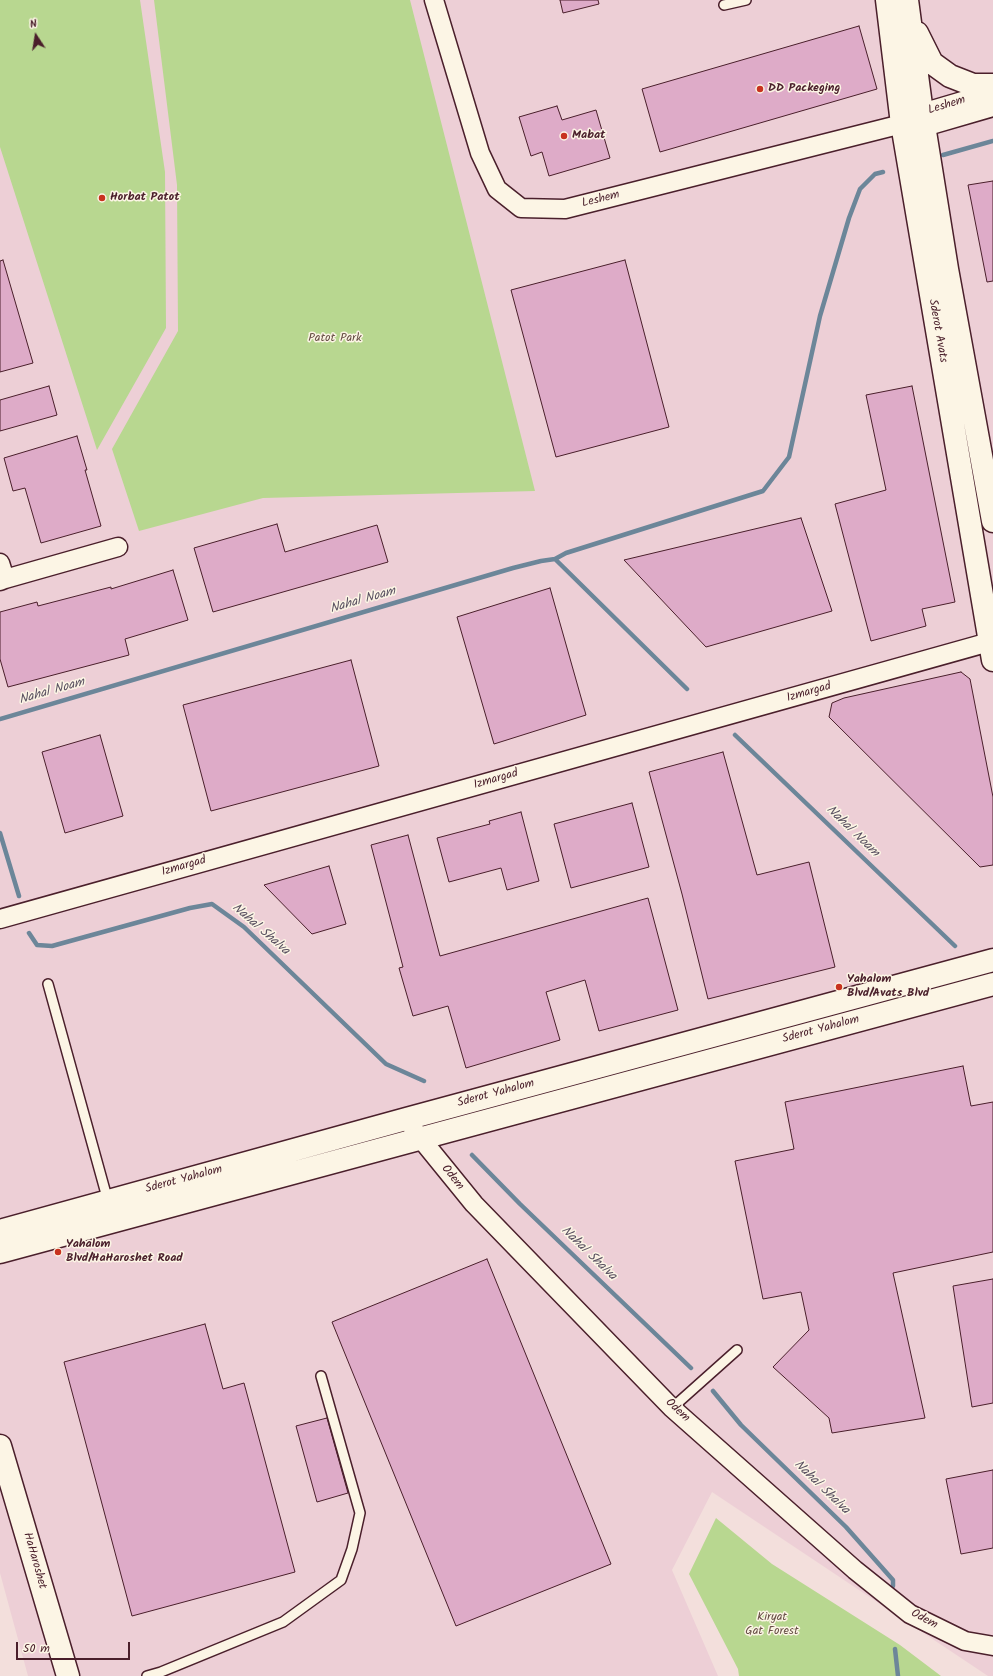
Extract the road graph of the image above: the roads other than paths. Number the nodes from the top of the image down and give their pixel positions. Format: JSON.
{"nodes":[{"id":1,"x":434,"y":0,"type":"edge"},
{"id":2,"x":746,"y":0,"type":"edge"},
{"id":3,"x":887,"y":0,"type":"edge"},
{"id":4,"x":908,"y":4,"type":"edge"},
{"id":5,"x":724,"y":5,"type":"dead end"},
{"id":6,"x":993,"y":86,"type":"edge"},
{"id":7,"x":993,"y":92,"type":"edge"},
{"id":8,"x":993,"y":107,"type":"edge"},
{"id":9,"x":923,"y":120,"type":"junction"},
{"id":10,"x":902,"y":124,"type":"junction"},
{"id":11,"x":993,"y":521,"type":"edge"},
{"id":12,"x":118,"y":547,"type":"dead end"},
{"id":13,"x":2,"y":574,"type":"edge"},
{"id":14,"x":992,"y":648,"type":"edge"},
{"id":15,"x":0,"y":919,"type":"edge"},
{"id":16,"x":993,"y":960,"type":"edge"},
{"id":17,"x":48,"y":984,"type":"dead end"},
{"id":18,"x":993,"y":984,"type":"edge"},
{"id":19,"x":406,"y":1119,"type":"junction"},
{"id":20,"x":419,"y":1137,"type":"junction"},
{"id":21,"x":108,"y":1201,"type":"junction"},
{"id":22,"x":0,"y":1231,"type":"edge"},
{"id":23,"x":0,"y":1252,"type":"edge"},
{"id":24,"x":737,"y":1350,"type":"dead end"},
{"id":25,"x":321,"y":1376,"type":"dead end"},
{"id":26,"x":672,"y":1408,"type":"junction"},
{"id":27,"x":0,"y":1446,"type":"edge"},
{"id":28,"x":993,"y":1646,"type":"edge"},
{"id":29,"x":68,"y":1676,"type":"edge"},
{"id":30,"x":147,"y":1676,"type":"edge"}],
"edges":[{"from":1,"to":10,"type":"street","name":"Leshem"},
{"from":2,"to":5,"type":"lane"},
{"from":3,"to":10,"type":"street","name":"Sderot Avats"},
{"from":4,"to":6,"type":"street"},
{"from":4,"to":9,"type":"street","name":"Sderot Avats"},
{"from":7,"to":9,"type":"street","name":"Leshem"},
{"from":8,"to":9,"type":"street","name":"Leshem"},
{"from":9,"to":10,"type":"street","name":"Leshem"},
{"from":9,"to":11,"type":"street","name":"Sderot Avats"},
{"from":10,"to":14,"type":"street","name":"Sderot Avats"},
{"from":12,"to":13,"type":"street"},
{"from":14,"to":15,"type":"street","name":"Izmargad"},
{"from":16,"to":19,"type":"street","name":"Sderot Yahalom"},
{"from":17,"to":21,"type":"lane"},
{"from":18,"to":20,"type":"street","name":"Sderot Yahalom"},
{"from":19,"to":20,"type":"street","name":"Odem"},
{"from":19,"to":21,"type":"street","name":"Sderot Yahalom"},
{"from":20,"to":23,"type":"street","name":"Sderot Yahalom"},
{"from":20,"to":26,"type":"street","name":"Odem"},
{"from":21,"to":22,"type":"street","name":"Sderot Yahalom"},
{"from":24,"to":26,"type":"lane"},
{"from":25,"to":30,"type":"lane"},
{"from":26,"to":28,"type":"street","name":"Odem"},
{"from":27,"to":29,"type":"street","name":"HaHaroshet"}]}
